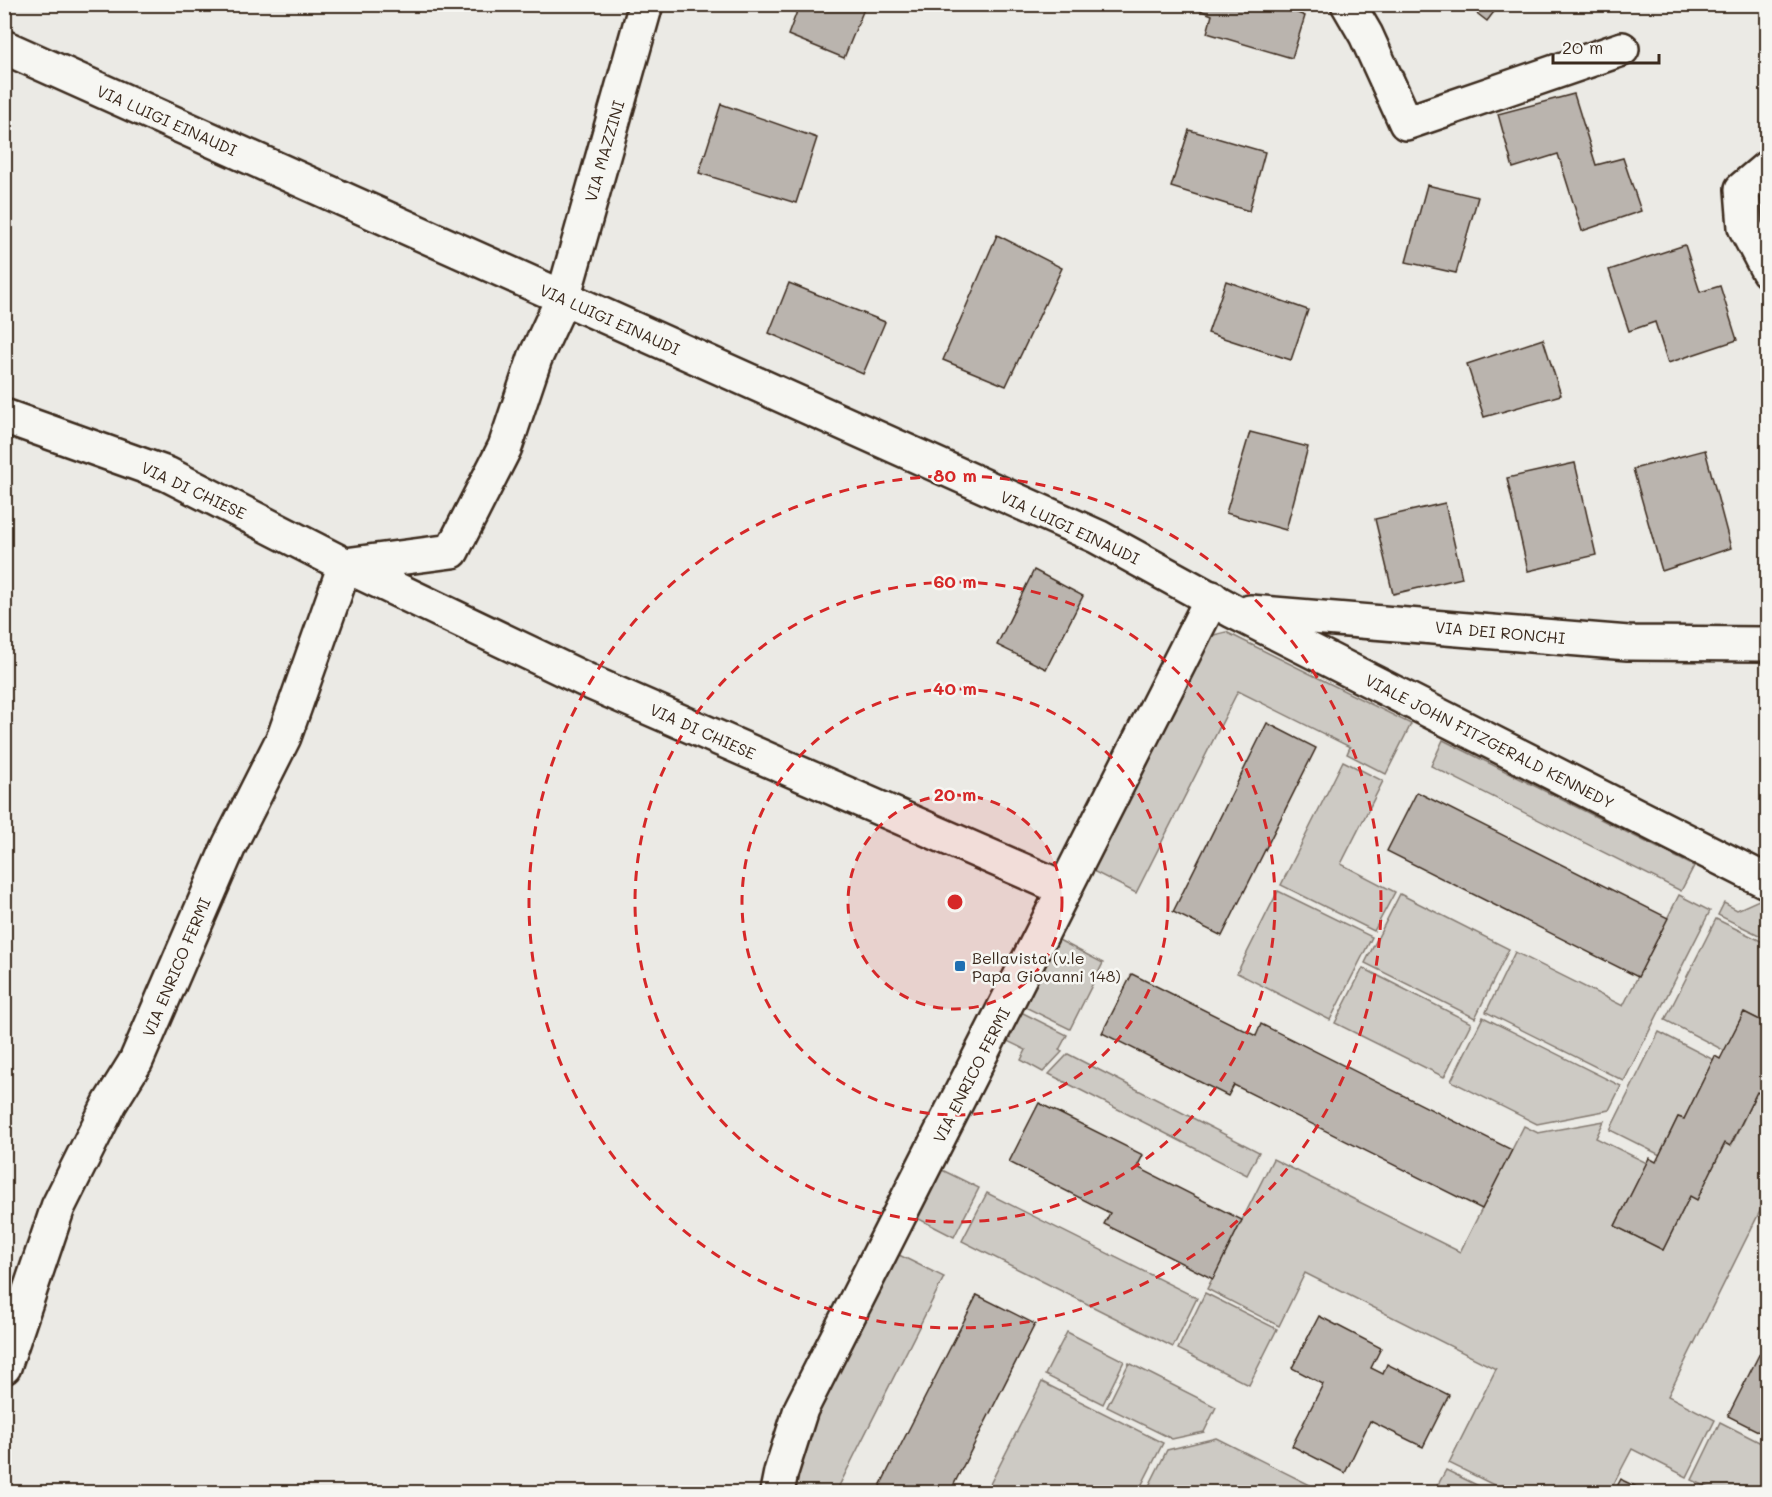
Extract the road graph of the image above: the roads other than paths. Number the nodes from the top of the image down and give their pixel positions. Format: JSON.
{"nodes":[{"id":1,"x":646,"y":4,"type":"edge"},
{"id":2,"x":1348,"y":4,"type":"edge"},
{"id":3,"x":4,"y":47,"type":"edge"},
{"id":4,"x":1622,"y":49,"type":"dead end"},
{"id":5,"x":1767,"y":167,"type":"edge"},
{"id":6,"x":1767,"y":271,"type":"edge"},
{"id":7,"x":563,"y":298,"type":"junction"},
{"id":8,"x":4,"y":416,"type":"edge"},
{"id":9,"x":345,"y":565,"type":"junction"},
{"id":10,"x":1223,"y":604,"type":"junction"},
{"id":11,"x":1767,"y":642,"type":"edge"},
{"id":12,"x":1767,"y":882,"type":"edge"},
{"id":13,"x":1065,"y":889,"type":"junction"},
{"id":14,"x":4,"y":1367,"type":"edge"},
{"id":15,"x":777,"y":1492,"type":"edge"}],
"edges":[{"from":1,"to":7,"type":"street","name":"VIA MAZZINI"},
{"from":2,"to":4,"type":"street"},
{"from":3,"to":7,"type":"street","name":"VIA LUIGI EINAUDI"},
{"from":5,"to":6,"type":"street"},
{"from":7,"to":9,"type":"street"},
{"from":7,"to":10,"type":"street","name":"VIA LUIGI EINAUDI"},
{"from":8,"to":9,"type":"street","name":"VIA DI CHIESE"},
{"from":9,"to":13,"type":"street","name":"VIA DI CHIESE"},
{"from":9,"to":14,"type":"street","name":"VIA ENRICO FERMI"},
{"from":10,"to":11,"type":"street","name":"VIA DEI RONCHI"},
{"from":10,"to":12,"type":"street","name":"VIALE JOHN FITZGERALD KENNEDY"},
{"from":10,"to":13,"type":"street","name":"VIA ENRICO FERMI"},
{"from":13,"to":15,"type":"street","name":"VIA ENRICO FERMI"}]}
